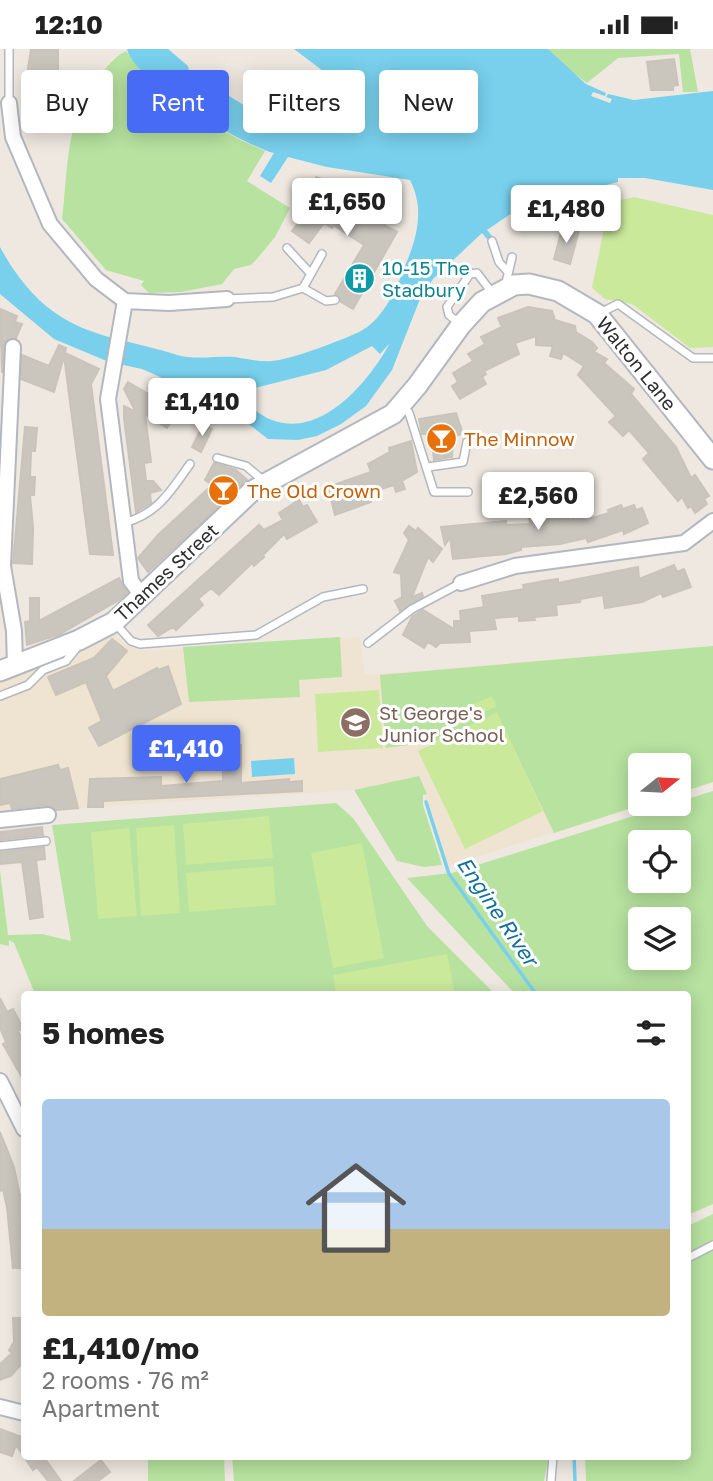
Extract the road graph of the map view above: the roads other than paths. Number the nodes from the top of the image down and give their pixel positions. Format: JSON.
{"nodes":[{"id":1,"x":9,"y":49,"type":"edge"},
{"id":2,"x":9,"y":103,"type":"joint"},
{"id":3,"x":492,"y":241,"type":"dead end"},
{"id":4,"x":287,"y":248,"type":"dead end"},
{"id":5,"x":322,"y":254,"type":"dead end"},
{"id":6,"x":512,"y":257,"type":"dead end"},
{"id":7,"x":310,"y":273,"type":"junction"},
{"id":8,"x":501,"y":284,"type":"junction"},
{"id":9,"x":303,"y":288,"type":"junction"},
{"id":10,"x":228,"y":299,"type":"joint"},
{"id":11,"x":335,"y":300,"type":"dead end"},
{"id":12,"x":125,"y":301,"type":"junction"},
{"id":13,"x":597,"y":314,"type":"junction"},
{"id":14,"x":461,"y":325,"type":"junction"},
{"id":15,"x":11,"y":346,"type":"edge"},
{"id":16,"x":713,"y":358,"type":"edge"},
{"id":17,"x":402,"y":404,"type":"junction"},
{"id":18,"x":467,"y":442,"type":"dead end"},
{"id":19,"x":217,"y":458,"type":"dead end"},
{"id":20,"x":713,"y":459,"type":"edge"},
{"id":21,"x":190,"y":464,"type":"dead end"},
{"id":22,"x":428,"y":467,"type":"junction"},
{"id":23,"x":264,"y":482,"type":"junction"},
{"id":24,"x":468,"y":492,"type":"dead end"},
{"id":25,"x":713,"y":521,"type":"edge"},
{"id":26,"x":123,"y":523,"type":"junction"},
{"id":27,"x":461,"y":583,"type":"joint"},
{"id":28,"x":363,"y":589,"type":"dead end"},
{"id":29,"x":143,"y":597,"type":"junction"},
{"id":30,"x":114,"y":622,"type":"junction"},
{"id":31,"x":83,"y":639,"type":"junction"},
{"id":32,"x":368,"y":643,"type":"dead end"},
{"id":33,"x":8,"y":668,"type":"edge"},
{"id":34,"x":0,"y":696,"type":"edge"},
{"id":35,"x":48,"y":815,"type":"dead end"},
{"id":36,"x":0,"y":820,"type":"edge"},
{"id":37,"x":46,"y":841,"type":"dead end"},
{"id":38,"x":0,"y":846,"type":"edge"},
{"id":39,"x":0,"y":1081,"type":"edge"},
{"id":40,"x":21,"y":1123,"type":"edge"},
{"id":41,"x":713,"y":1245,"type":"edge"},
{"id":42,"x":691,"y":1256,"type":"edge"},
{"id":43,"x":0,"y":1407,"type":"edge"},
{"id":44,"x":21,"y":1412,"type":"edge"},
{"id":45,"x":553,"y":1460,"type":"edge"},
{"id":46,"x":551,"y":1481,"type":"edge"}],
"edges":[{"from":1,"to":2,"type":"lane"},
{"from":2,"to":12,"type":"street"},
{"from":3,"to":8,"type":"lane"},
{"from":4,"to":7,"type":"lane"},
{"from":5,"to":7,"type":"lane"},
{"from":6,"to":8,"type":"lane"},
{"from":7,"to":9,"type":"lane"},
{"from":8,"to":13,"type":"street","name":"Walton Lane"},
{"from":8,"to":14,"type":"street","name":"Thames Street"},
{"from":8,"to":14,"type":"lane"},
{"from":9,"to":10,"type":"lane"},
{"from":9,"to":11,"type":"lane"},
{"from":10,"to":12,"type":"street"},
{"from":12,"to":26,"type":"street"},
{"from":13,"to":16,"type":"lane"},
{"from":13,"to":20,"type":"street","name":"Walton Lane"},
{"from":14,"to":17,"type":"street","name":"Thames Street"},
{"from":15,"to":33,"type":"street"},
{"from":17,"to":22,"type":"lane"},
{"from":17,"to":23,"type":"street","name":"Thames Street"},
{"from":18,"to":22,"type":"lane"},
{"from":19,"to":23,"type":"lane"},
{"from":21,"to":26,"type":"lane"},
{"from":22,"to":24,"type":"lane"},
{"from":23,"to":29,"type":"street","name":"Thames Street"},
{"from":25,"to":27,"type":"street"},
{"from":26,"to":29,"type":"street"},
{"from":27,"to":32,"type":"lane"},
{"from":28,"to":30,"type":"lane"},
{"from":29,"to":30,"type":"street","name":"Thames Street"},
{"from":30,"to":31,"type":"street","name":"Thames Street"},
{"from":31,"to":33,"type":"street","name":"Thames Street"},
{"from":31,"to":34,"type":"lane"},
{"from":35,"to":36,"type":"street"},
{"from":37,"to":38,"type":"lane"},
{"from":39,"to":40,"type":"street"},
{"from":41,"to":42,"type":"lane"},
{"from":43,"to":44,"type":"street"},
{"from":45,"to":46,"type":"lane"}]}
